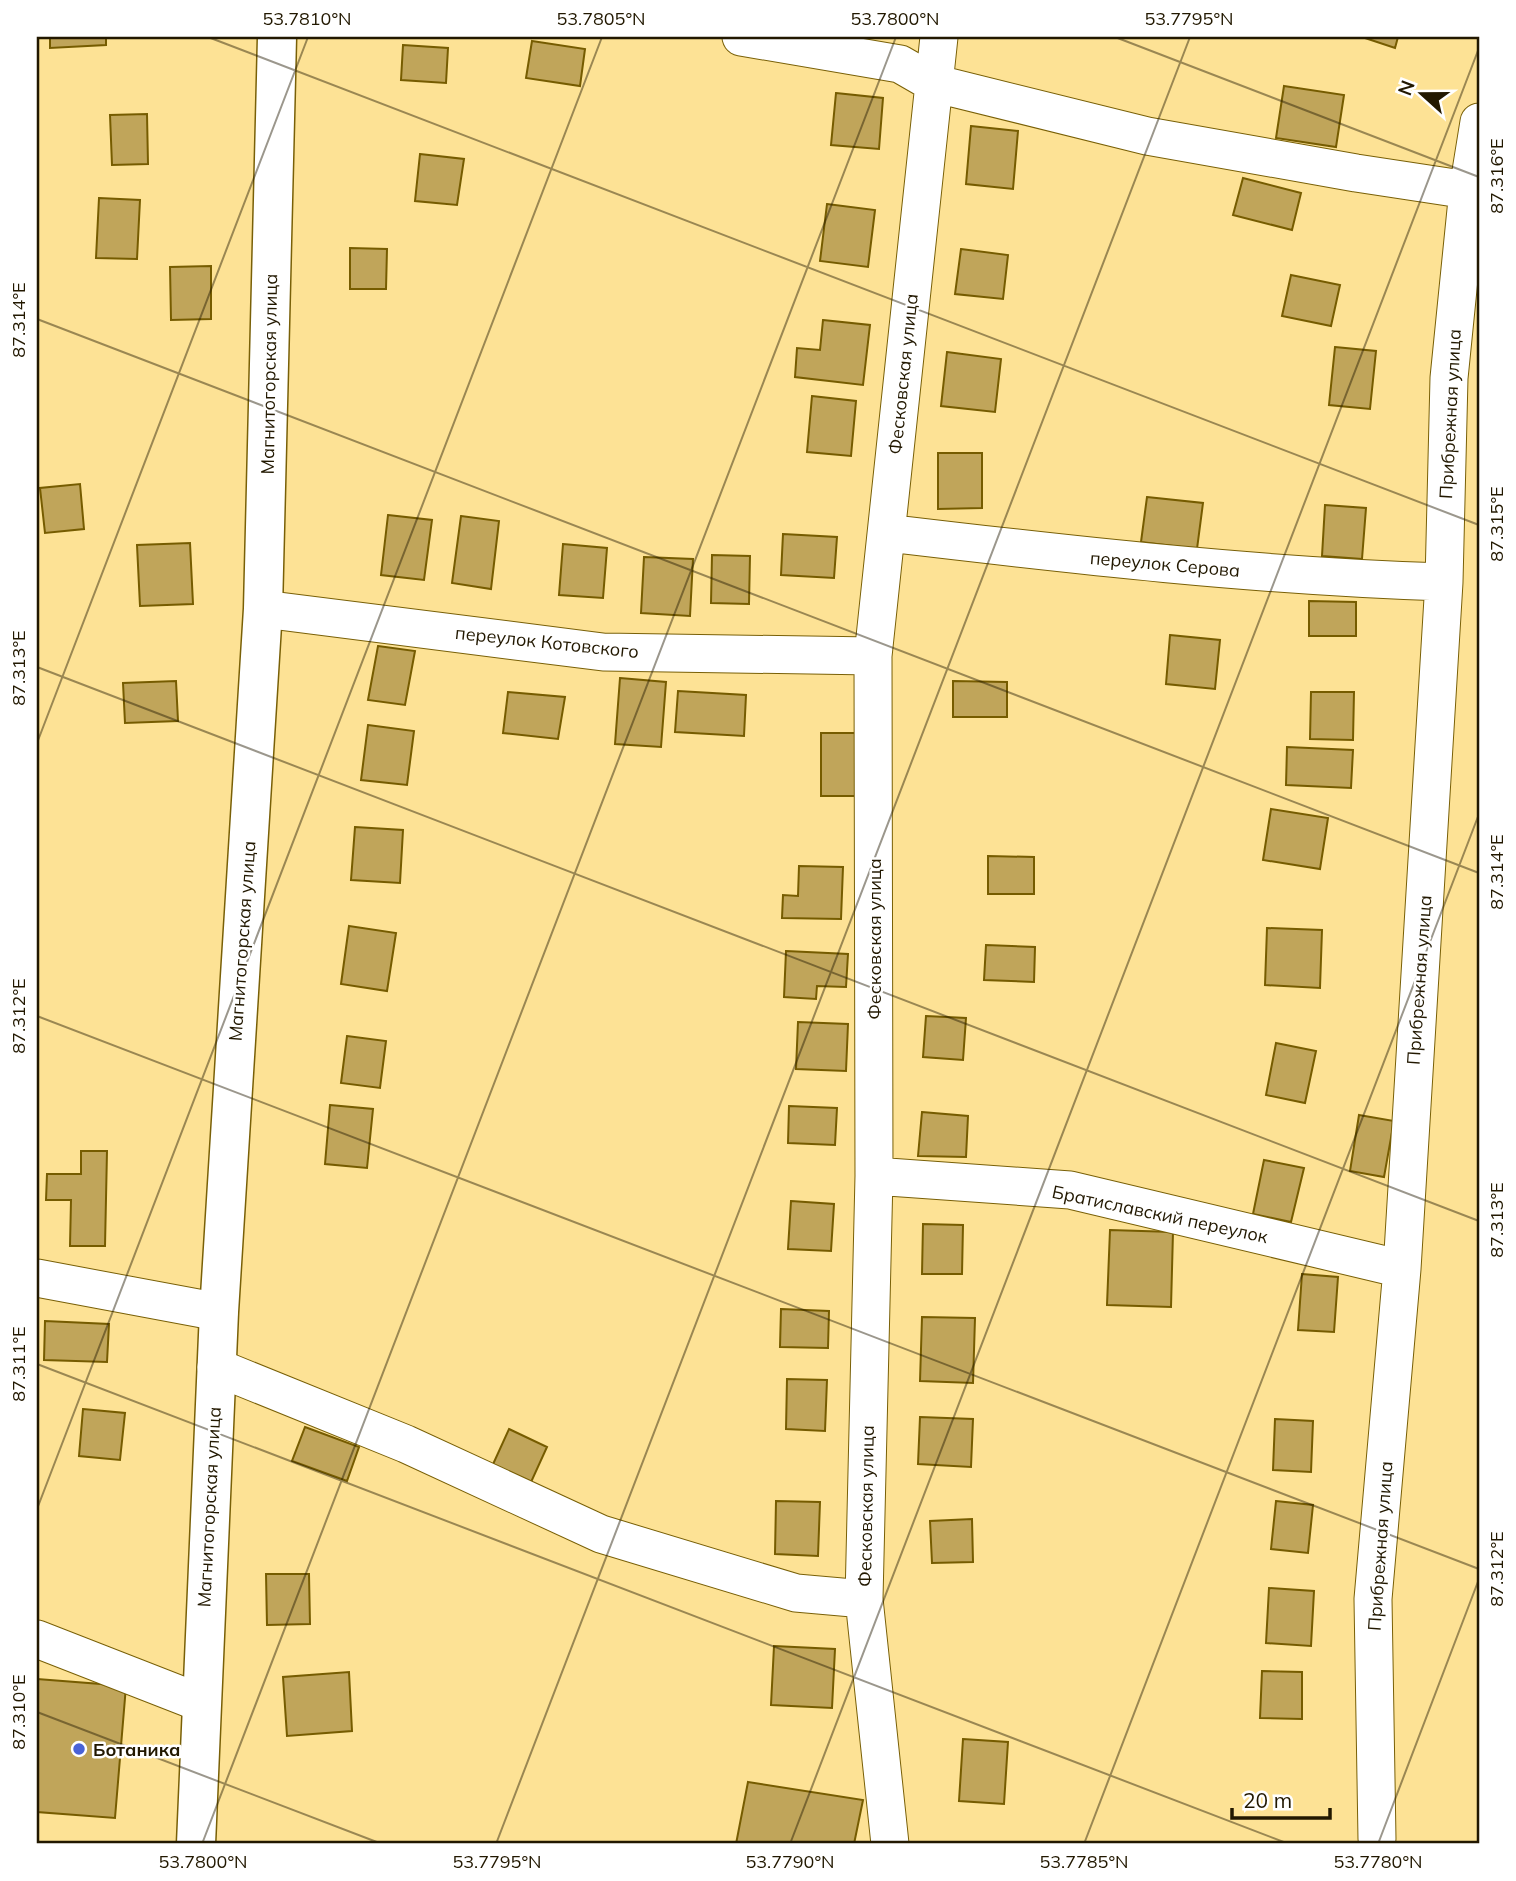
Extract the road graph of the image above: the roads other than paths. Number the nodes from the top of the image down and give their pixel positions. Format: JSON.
{"nodes":[{"id":1,"x":277,"y":37,"type":"edge"},
{"id":2,"x":741,"y":37,"type":"edge"},
{"id":3,"x":940,"y":37,"type":"edge"},
{"id":4,"x":933,"y":83,"type":"junction"},
{"id":5,"x":1479,"y":122,"type":"edge"},
{"id":6,"x":1468,"y":190,"type":"junction"},
{"id":7,"x":887,"y":533,"type":"junction"},
{"id":8,"x":1444,"y":582,"type":"junction"},
{"id":9,"x":263,"y":609,"type":"junction"},
{"id":10,"x":873,"y":656,"type":"junction"},
{"id":11,"x":874,"y":1176,"type":"junction"},
{"id":12,"x":1402,"y":1269,"type":"junction"},
{"id":13,"x":37,"y":1278,"type":"edge"},
{"id":14,"x":219,"y":1312,"type":"junction"},
{"id":15,"x":216,"y":1367,"type":"junction"},
{"id":16,"x":864,"y":1599,"type":"junction"},
{"id":17,"x":37,"y":1639,"type":"edge"},
{"id":18,"x":201,"y":1703,"type":"junction"},
{"id":19,"x":1377,"y":1839,"type":"dead end"},
{"id":20,"x":196,"y":1844,"type":"edge"},
{"id":21,"x":890,"y":1844,"type":"edge"}],
"edges":[{"from":1,"to":9,"type":"street","name":"Магнитогорская улица"},
{"from":2,"to":4,"type":"street"},
{"from":3,"to":4,"type":"street","name":"Фесковская улица"},
{"from":4,"to":6,"type":"street"},
{"from":4,"to":7,"type":"street","name":"Фесковская улица"},
{"from":5,"to":6,"type":"street","name":"Прибрежная улица"},
{"from":6,"to":8,"type":"street","name":"Прибрежная улица"},
{"from":7,"to":8,"type":"street","name":"переулок Серова"},
{"from":7,"to":10,"type":"street","name":"Фесковская улица"},
{"from":8,"to":12,"type":"street","name":"Прибрежная улица"},
{"from":9,"to":10,"type":"street","name":"переулок Котовского"},
{"from":9,"to":14,"type":"street","name":"Магнитогорская улица"},
{"from":10,"to":11,"type":"street","name":"Фесковская улица"},
{"from":11,"to":12,"type":"street","name":"Братиславский переулок"},
{"from":11,"to":16,"type":"street","name":"Фесковская улица"},
{"from":12,"to":19,"type":"street","name":"Прибрежная улица"},
{"from":13,"to":14,"type":"street"},
{"from":14,"to":15,"type":"street","name":"Магнитогорская улица"},
{"from":15,"to":16,"type":"street"},
{"from":15,"to":18,"type":"street","name":"Магнитогорская улица"},
{"from":16,"to":21,"type":"street","name":"Фесковская улица"},
{"from":17,"to":18,"type":"street"},
{"from":18,"to":20,"type":"street","name":"Магнитогорская улица"}]}
